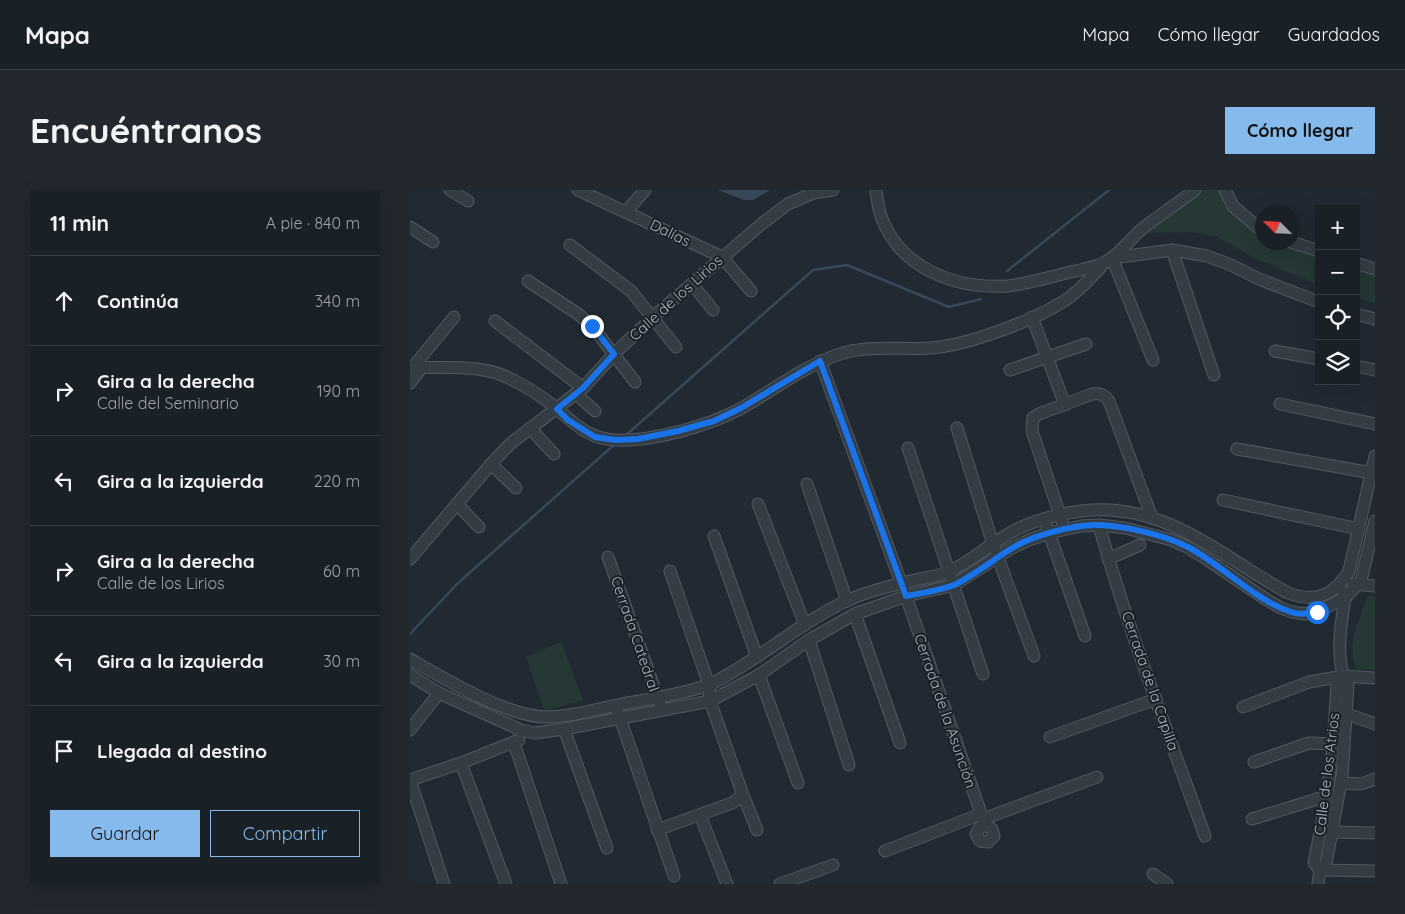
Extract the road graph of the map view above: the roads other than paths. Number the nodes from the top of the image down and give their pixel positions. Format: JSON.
{"nodes":[{"id":1,"x":450,"y":190,"type":"edge"},
{"id":2,"x":578,"y":190,"type":"edge"},
{"id":3,"x":644,"y":190,"type":"edge"},
{"id":4,"x":833,"y":190,"type":"edge"},
{"id":5,"x":870,"y":190,"type":"edge"},
{"id":6,"x":876,"y":190,"type":"edge"},
{"id":7,"x":1195,"y":190,"type":"edge"},
{"id":8,"x":1225,"y":190,"type":"edge"},
{"id":9,"x":468,"y":201,"type":"dead end"},
{"id":10,"x":626,"y":212,"type":"junction"},
{"id":11,"x":1255,"y":225,"type":"edge"},
{"id":12,"x":410,"y":227,"type":"edge"},
{"id":13,"x":434,"y":242,"type":"dead end"},
{"id":14,"x":570,"y":245,"type":"dead end"},
{"id":15,"x":1300,"y":245,"type":"edge"},
{"id":16,"x":1172,"y":250,"type":"junction"},
{"id":17,"x":1316,"y":250,"type":"edge"},
{"id":18,"x":722,"y":257,"type":"junction"},
{"id":19,"x":1109,"y":260,"type":"junction"},
{"id":20,"x":1360,"y":264,"type":"edge"},
{"id":21,"x":1375,"y":269,"type":"edge"},
{"id":22,"x":528,"y":281,"type":"dead end"},
{"id":23,"x":692,"y":284,"type":"junction"},
{"id":24,"x":751,"y":291,"type":"dead end"},
{"id":25,"x":1315,"y":300,"type":"edge"},
{"id":26,"x":713,"y":310,"type":"dead end"},
{"id":27,"x":1360,"y":315,"type":"edge"},
{"id":28,"x":454,"y":317,"type":"dead end"},
{"id":29,"x":653,"y":317,"type":"junction"},
{"id":30,"x":1032,"y":317,"type":"junction"},
{"id":31,"x":1375,"y":319,"type":"edge"},
{"id":32,"x":495,"y":321,"type":"dead end"},
{"id":33,"x":1086,"y":344,"type":"dead end"},
{"id":34,"x":676,"y":347,"type":"dead end"},
{"id":35,"x":1274,"y":351,"type":"dead end"},
{"id":36,"x":614,"y":354,"type":"junction"},
{"id":37,"x":1048,"y":357,"type":"junction"},
{"id":38,"x":1315,"y":358,"type":"edge"},
{"id":39,"x":1152,"y":360,"type":"dead end"},
{"id":40,"x":820,"y":361,"type":"junction"},
{"id":41,"x":415,"y":367,"type":"edge"},
{"id":42,"x":1360,"y":367,"type":"edge"},
{"id":43,"x":1010,"y":370,"type":"dead end"},
{"id":44,"x":1375,"y":370,"type":"edge"},
{"id":45,"x":1214,"y":374,"type":"dead end"},
{"id":46,"x":635,"y":382,"type":"dead end"},
{"id":47,"x":410,"y":383,"type":"edge"},
{"id":48,"x":580,"y":391,"type":"junction"},
{"id":49,"x":1280,"y":404,"type":"dead end"},
{"id":50,"x":1065,"y":405,"type":"junction"},
{"id":51,"x":557,"y":409,"type":"junction"},
{"id":52,"x":595,"y":412,"type":"dead end"},
{"id":53,"x":1375,"y":424,"type":"edge"},
{"id":54,"x":530,"y":428,"type":"junction"},
{"id":55,"x":957,"y":428,"type":"dead end"},
{"id":56,"x":908,"y":448,"type":"dead end"},
{"id":57,"x":1237,"y":449,"type":"dead end"},
{"id":58,"x":554,"y":454,"type":"dead end"},
{"id":59,"x":1375,"y":456,"type":"edge"},
{"id":60,"x":491,"y":464,"type":"junction"},
{"id":61,"x":1372,"y":473,"type":"junction"},
{"id":62,"x":807,"y":484,"type":"dead end"},
{"id":63,"x":516,"y":488,"type":"dead end"},
{"id":64,"x":1223,"y":500,"type":"dead end"},
{"id":65,"x":758,"y":504,"type":"dead end"},
{"id":66,"x":458,"y":505,"type":"junction"},
{"id":67,"x":1060,"y":516,"type":"junction"},
{"id":68,"x":1152,"y":518,"type":"junction"},
{"id":69,"x":1044,"y":520,"type":"junction"},
{"id":70,"x":1099,"y":525,"type":"junction"},
{"id":71,"x":1374,"y":526,"type":"edge"},
{"id":72,"x":479,"y":527,"type":"dead end"},
{"id":73,"x":1359,"y":529,"type":"junction"},
{"id":74,"x":1065,"y":530,"type":"junction"},
{"id":75,"x":1049,"y":533,"type":"junction"},
{"id":76,"x":714,"y":536,"type":"dead end"},
{"id":77,"x":993,"y":544,"type":"junction"},
{"id":78,"x":1140,"y":545,"type":"dead end"},
{"id":79,"x":998,"y":557,"type":"junction"},
{"id":80,"x":608,"y":558,"type":"dead end"},
{"id":81,"x":410,"y":559,"type":"edge"},
{"id":82,"x":1108,"y":559,"type":"junction"},
{"id":83,"x":670,"y":571,"type":"dead end"},
{"id":84,"x":949,"y":572,"type":"junction"},
{"id":85,"x":900,"y":583,"type":"junction"},
{"id":86,"x":1342,"y":583,"type":"junction"},
{"id":87,"x":954,"y":585,"type":"junction"},
{"id":88,"x":1357,"y":585,"type":"junction"},
{"id":89,"x":1375,"y":586,"type":"edge"},
{"id":90,"x":906,"y":596,"type":"junction"},
{"id":91,"x":1344,"y":598,"type":"junction"},
{"id":92,"x":847,"y":601,"type":"junction"},
{"id":93,"x":855,"y":614,"type":"junction"},
{"id":94,"x":805,"y":625,"type":"junction"},
{"id":95,"x":1085,"y":636,"type":"dead end"},
{"id":96,"x":809,"y":640,"type":"junction"},
{"id":97,"x":1034,"y":656,"type":"dead end"},
{"id":98,"x":757,"y":657,"type":"junction"},
{"id":99,"x":415,"y":661,"type":"edge"},
{"id":100,"x":983,"y":674,"type":"dead end"},
{"id":101,"x":411,"y":675,"type":"edge"},
{"id":102,"x":758,"y":675,"type":"junction"},
{"id":103,"x":1342,"y":676,"type":"junction"},
{"id":104,"x":1375,"y":678,"type":"edge"},
{"id":105,"x":709,"y":685,"type":"junction"},
{"id":106,"x":439,"y":692,"type":"junction"},
{"id":107,"x":658,"y":698,"type":"junction"},
{"id":108,"x":1156,"y":699,"type":"junction"},
{"id":109,"x":710,"y":701,"type":"junction"},
{"id":110,"x":616,"y":705,"type":"junction"},
{"id":111,"x":1243,"y":707,"type":"dead end"},
{"id":112,"x":662,"y":710,"type":"junction"},
{"id":113,"x":1347,"y":714,"type":"junction"},
{"id":114,"x":620,"y":719,"type":"junction"},
{"id":115,"x":1375,"y":724,"type":"edge"},
{"id":116,"x":564,"y":729,"type":"junction"},
{"id":117,"x":410,"y":730,"type":"edge"},
{"id":118,"x":535,"y":733,"type":"junction"},
{"id":119,"x":1050,"y":737,"type":"dead end"},
{"id":120,"x":514,"y":742,"type":"junction"},
{"id":121,"x":900,"y":743,"type":"dead end"},
{"id":122,"x":1333,"y":744,"type":"junction"},
{"id":123,"x":1254,"y":762,"type":"dead end"},
{"id":124,"x":461,"y":763,"type":"junction"},
{"id":125,"x":849,"y":765,"type":"dead end"},
{"id":126,"x":1097,"y":777,"type":"dead end"},
{"id":127,"x":1375,"y":779,"type":"edge"},
{"id":128,"x":410,"y":780,"type":"edge"},
{"id":129,"x":798,"y":782,"type":"dead end"},
{"id":130,"x":1341,"y":783,"type":"junction"},
{"id":131,"x":743,"y":796,"type":"junction"},
{"id":132,"x":1327,"y":796,"type":"junction"},
{"id":133,"x":700,"y":815,"type":"junction"},
{"id":134,"x":1252,"y":819,"type":"dead end"},
{"id":135,"x":983,"y":820,"type":"junction"},
{"id":136,"x":658,"y":830,"type":"junction"},
{"id":137,"x":757,"y":830,"type":"dead end"},
{"id":138,"x":1332,"y":832,"type":"junction"},
{"id":139,"x":1375,"y":833,"type":"edge"},
{"id":140,"x":1205,"y":836,"type":"dead end"},
{"id":141,"x":607,"y":848,"type":"dead end"},
{"id":142,"x":885,"y":851,"type":"dead end"},
{"id":143,"x":833,"y":865,"type":"dead end"},
{"id":144,"x":1320,"y":870,"type":"junction"},
{"id":145,"x":1375,"y":870,"type":"edge"},
{"id":146,"x":1154,"y":874,"type":"dead end"},
{"id":147,"x":674,"y":876,"type":"dead end"},
{"id":148,"x":444,"y":884,"type":"edge"},
{"id":149,"x":506,"y":884,"type":"edge"},
{"id":150,"x":561,"y":884,"type":"edge"},
{"id":151,"x":727,"y":884,"type":"edge"},
{"id":152,"x":780,"y":884,"type":"edge"},
{"id":153,"x":1167,"y":884,"type":"edge"},
{"id":154,"x":1318,"y":884,"type":"edge"}],
"edges":[{"from":1,"to":9,"type":"street"},
{"from":2,"to":10,"type":"street","name":"Dalías"},
{"from":3,"to":10,"type":"street"},
{"from":4,"to":18,"type":"street","name":"Calle de los Lirios"},
{"from":5,"to":6,"type":"street"},
{"from":6,"to":19,"type":"street"},
{"from":7,"to":19,"type":"street"},
{"from":8,"to":11,"type":"street"},
{"from":10,"to":18,"type":"street","name":"Dalías"},
{"from":12,"to":13,"type":"street"},
{"from":14,"to":29,"type":"street"},
{"from":15,"to":17,"type":"street"},
{"from":16,"to":19,"type":"street"},
{"from":16,"to":25,"type":"street"},
{"from":16,"to":45,"type":"street"},
{"from":18,"to":23,"type":"street","name":"Calle de los Lirios"},
{"from":18,"to":24,"type":"street","name":"Dalías"},
{"from":19,"to":30,"type":"street"},
{"from":19,"to":39,"type":"street"},
{"from":20,"to":21,"type":"street"},
{"from":22,"to":36,"type":"street"},
{"from":23,"to":26,"type":"street"},
{"from":23,"to":29,"type":"street","name":"Calle de los Lirios"},
{"from":27,"to":31,"type":"street"},
{"from":28,"to":41,"type":"street"},
{"from":29,"to":34,"type":"street"},
{"from":29,"to":36,"type":"street","name":"Calle de los Lirios"},
{"from":30,"to":37,"type":"street"},
{"from":30,"to":40,"type":"street"},
{"from":32,"to":48,"type":"street"},
{"from":33,"to":37,"type":"street"},
{"from":35,"to":38,"type":"street"},
{"from":36,"to":46,"type":"street"},
{"from":36,"to":48,"type":"street","name":"Calle de los Lirios"},
{"from":37,"to":43,"type":"street"},
{"from":37,"to":50,"type":"street"},
{"from":40,"to":51,"type":"street"},
{"from":40,"to":85,"type":"street","name":"Cerrada de la Asunción"},
{"from":41,"to":47,"type":"street"},
{"from":41,"to":51,"type":"street"},
{"from":42,"to":44,"type":"street"},
{"from":48,"to":51,"type":"street","name":"Calle de los Lirios"},
{"from":48,"to":52,"type":"street"},
{"from":49,"to":53,"type":"street"},
{"from":50,"to":67,"type":"street"},
{"from":50,"to":68,"type":"street"},
{"from":51,"to":54,"type":"street","name":"Calle de los Lirios"},
{"from":54,"to":58,"type":"street"},
{"from":54,"to":60,"type":"street","name":"Calle de los Lirios"},
{"from":55,"to":77,"type":"street"},
{"from":56,"to":84,"type":"street"},
{"from":57,"to":61,"type":"street"},
{"from":59,"to":61,"type":"street"},
{"from":60,"to":63,"type":"street"},
{"from":60,"to":66,"type":"street","name":"Calle de los Lirios"},
{"from":61,"to":73,"type":"street"},
{"from":62,"to":92,"type":"street"},
{"from":64,"to":73,"type":"street"},
{"from":65,"to":94,"type":"street"},
{"from":66,"to":72,"type":"street"},
{"from":66,"to":81,"type":"street","name":"Calle de los Lirios"},
{"from":67,"to":68,"type":"street"},
{"from":67,"to":69,"type":"street"},
{"from":67,"to":74,"type":"street"},
{"from":68,"to":86,"type":"street"},
{"from":69,"to":75,"type":"street"},
{"from":69,"to":77,"type":"street"},
{"from":70,"to":74,"type":"street"},
{"from":70,"to":82,"type":"street","name":"Cerrada de la Capilla"},
{"from":70,"to":91,"type":"street"},
{"from":71,"to":88,"type":"street"},
{"from":73,"to":86,"type":"street"},
{"from":74,"to":75,"type":"street"},
{"from":75,"to":79,"type":"street"},
{"from":75,"to":95,"type":"street"},
{"from":76,"to":98,"type":"street"},
{"from":77,"to":79,"type":"street"},
{"from":77,"to":84,"type":"street"},
{"from":78,"to":82,"type":"street"},
{"from":79,"to":87,"type":"street"},
{"from":79,"to":97,"type":"street"},
{"from":80,"to":107,"type":"street","name":"Cerrada Catedral"},
{"from":82,"to":108,"type":"street","name":"Cerrada de la Capilla"},
{"from":83,"to":105,"type":"street"},
{"from":84,"to":85,"type":"street"},
{"from":84,"to":87,"type":"street"},
{"from":85,"to":90,"type":"street","name":"Cerrada de la Asunción"},
{"from":85,"to":92,"type":"street"},
{"from":86,"to":88,"type":"street"},
{"from":86,"to":91,"type":"street","name":"Calle de los Atrios"},
{"from":87,"to":90,"type":"street"},
{"from":87,"to":100,"type":"street"},
{"from":88,"to":89,"type":"street"},
{"from":88,"to":91,"type":"street"},
{"from":90,"to":93,"type":"street"},
{"from":90,"to":135,"type":"street","name":"Cerrada de la Asunción"},
{"from":91,"to":103,"type":"street","name":"Calle de los Atrios"},
{"from":92,"to":94,"type":"street"},
{"from":93,"to":96,"type":"street"},
{"from":93,"to":121,"type":"street"},
{"from":94,"to":98,"type":"street"},
{"from":96,"to":102,"type":"street"},
{"from":96,"to":125,"type":"street"},
{"from":98,"to":105,"type":"street"},
{"from":99,"to":101,"type":"street"},
{"from":99,"to":110,"type":"street"},
{"from":101,"to":106,"type":"street"},
{"from":102,"to":109,"type":"street"},
{"from":102,"to":129,"type":"street"},
{"from":103,"to":104,"type":"street"},
{"from":103,"to":111,"type":"street"},
{"from":103,"to":113,"type":"street","name":"Calle de los Atrios"},
{"from":103,"to":122,"type":"street","name":"Calle de los Atrios"},
{"from":105,"to":107,"type":"street"},
{"from":105,"to":109,"type":"street"},
{"from":106,"to":117,"type":"street"},
{"from":106,"to":118,"type":"street"},
{"from":107,"to":110,"type":"street"},
{"from":107,"to":112,"type":"street","name":"Cerrada Catedral"},
{"from":108,"to":119,"type":"street"},
{"from":108,"to":140,"type":"street","name":"Cerrada de la Capilla"},
{"from":109,"to":112,"type":"street"},
{"from":109,"to":131,"type":"street"},
{"from":110,"to":114,"type":"street"},
{"from":112,"to":114,"type":"street"},
{"from":113,"to":115,"type":"street"},
{"from":113,"to":130,"type":"street","name":"Calle de los Atrios"},
{"from":114,"to":116,"type":"street"},
{"from":114,"to":136,"type":"street"},
{"from":116,"to":118,"type":"street"},
{"from":116,"to":141,"type":"street"},
{"from":118,"to":120,"type":"street"},
{"from":120,"to":124,"type":"street"},
{"from":120,"to":150,"type":"street"},
{"from":122,"to":123,"type":"street"},
{"from":122,"to":132,"type":"street","name":"Calle de los Atrios"},
{"from":124,"to":128,"type":"street"},
{"from":124,"to":149,"type":"street"},
{"from":126,"to":135,"type":"street"},
{"from":127,"to":130,"type":"street"},
{"from":128,"to":148,"type":"street"},
{"from":130,"to":138,"type":"street","name":"Calle de los Atrios"},
{"from":131,"to":133,"type":"street"},
{"from":131,"to":137,"type":"street"},
{"from":132,"to":134,"type":"street"},
{"from":132,"to":144,"type":"street","name":"Calle de los Atrios"},
{"from":133,"to":136,"type":"street"},
{"from":133,"to":151,"type":"street"},
{"from":135,"to":142,"type":"street"},
{"from":136,"to":147,"type":"street"},
{"from":138,"to":139,"type":"street"},
{"from":138,"to":144,"type":"street","name":"Calle de los Atrios"},
{"from":143,"to":152,"type":"street"},
{"from":144,"to":145,"type":"street"},
{"from":144,"to":154,"type":"street","name":"Calle de los Atrios"},
{"from":146,"to":153,"type":"street"}]}
